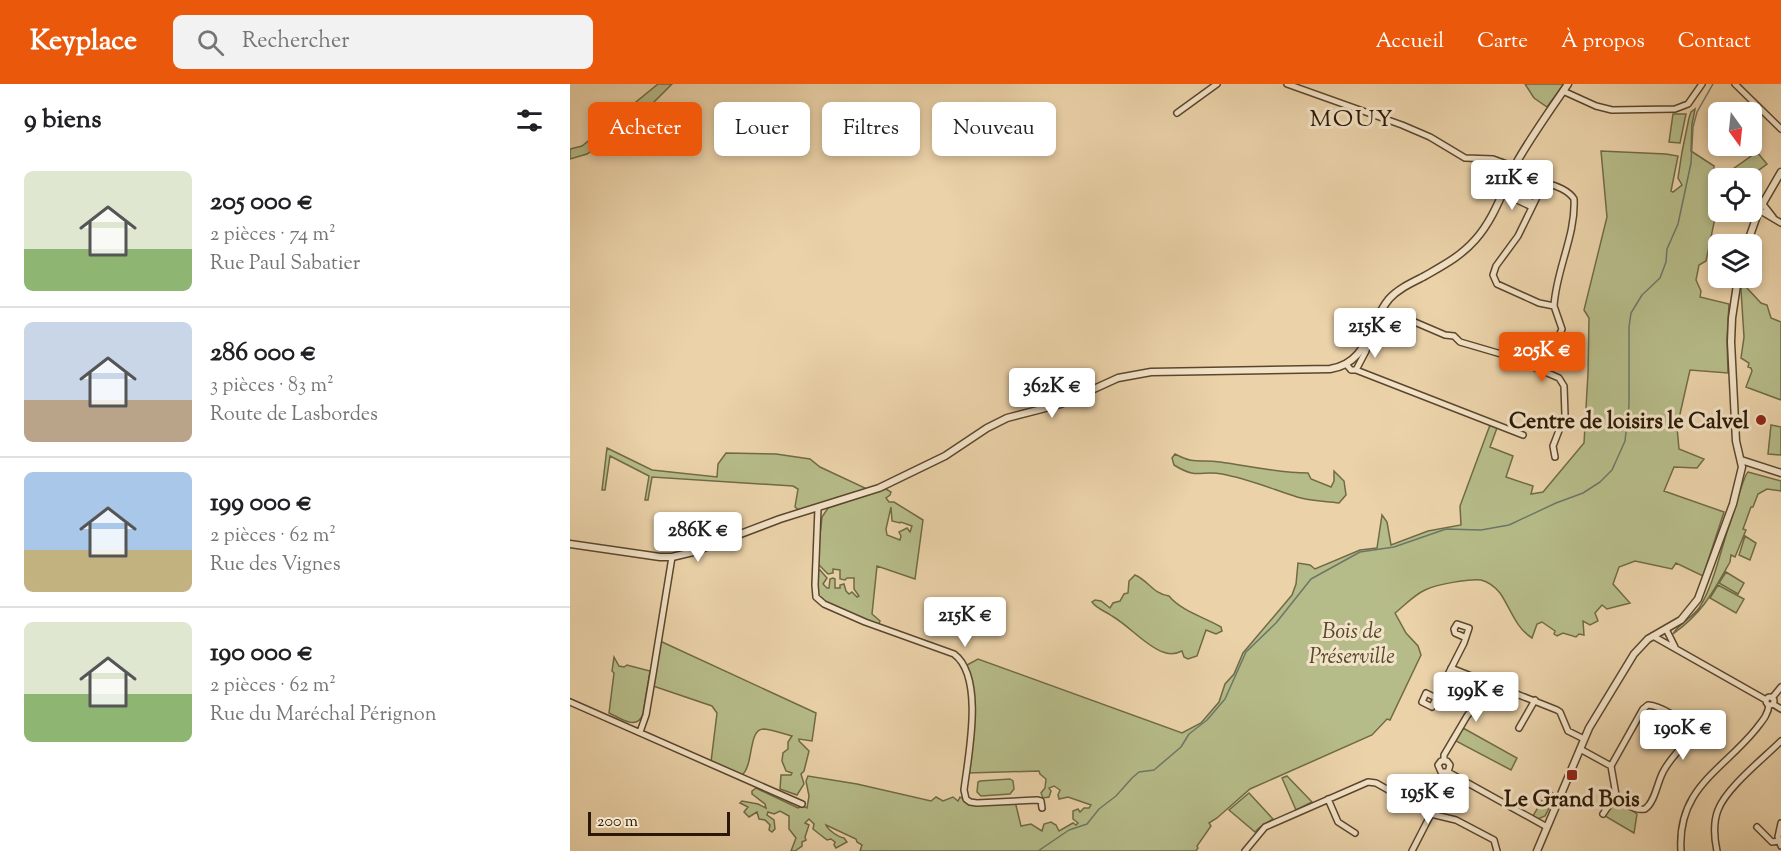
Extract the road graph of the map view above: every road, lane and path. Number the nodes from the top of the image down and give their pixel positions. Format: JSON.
{"nodes":[{"id":1,"x":1217,"y":84,"type":"edge"},
{"id":2,"x":1287,"y":84,"type":"edge"},
{"id":3,"x":1568,"y":84,"type":"edge"},
{"id":4,"x":1702,"y":84,"type":"edge"},
{"id":5,"x":1735,"y":84,"type":"edge"},
{"id":6,"x":1563,"y":91,"type":"junction"},
{"id":7,"x":1177,"y":113,"type":"dead end"},
{"id":8,"x":1781,"y":129,"type":"edge"},
{"id":9,"x":1515,"y":167,"type":"junction"},
{"id":10,"x":1781,"y":172,"type":"edge"},
{"id":11,"x":1504,"y":190,"type":"junction"},
{"id":12,"x":1762,"y":203,"type":"joint"},
{"id":13,"x":1533,"y":205,"type":"junction"},
{"id":14,"x":1762,"y":212,"type":"edge"},
{"id":15,"x":1774,"y":218,"type":"junction"},
{"id":16,"x":1781,"y":223,"type":"edge"},
{"id":17,"x":1736,"y":288,"type":"edge"},
{"id":18,"x":1554,"y":306,"type":"junction"},
{"id":19,"x":1396,"y":314,"type":"dead end"},
{"id":20,"x":1369,"y":339,"type":"junction"},
{"id":21,"x":1346,"y":364,"type":"junction"},
{"id":22,"x":1356,"y":370,"type":"junction"},
{"id":23,"x":1543,"y":370,"type":"junction"},
{"id":24,"x":1523,"y":435,"type":"dead end"},
{"id":25,"x":1555,"y":457,"type":"dead end"},
{"id":26,"x":1742,"y":463,"type":"junction"},
{"id":27,"x":1781,"y":475,"type":"edge"},
{"id":28,"x":818,"y":508,"type":"junction"},
{"id":29,"x":570,"y":544,"type":"edge"},
{"id":30,"x":672,"y":557,"type":"junction"},
{"id":31,"x":1666,"y":629,"type":"junction"},
{"id":32,"x":1653,"y":636,"type":"junction"},
{"id":33,"x":1464,"y":637,"type":"dead end"},
{"id":34,"x":1678,"y":650,"type":"junction"},
{"id":35,"x":1451,"y":668,"type":"junction"},
{"id":36,"x":1492,"y":683,"type":"junction"},
{"id":37,"x":1781,"y":687,"type":"edge"},
{"id":38,"x":1436,"y":698,"type":"dead end"},
{"id":39,"x":1535,"y":700,"type":"junction"},
{"id":40,"x":570,"y":702,"type":"edge"},
{"id":41,"x":1770,"y":702,"type":"junction"},
{"id":42,"x":1781,"y":709,"type":"edge"},
{"id":43,"x":1519,"y":729,"type":"dead end"},
{"id":44,"x":640,"y":732,"type":"junction"},
{"id":45,"x":1584,"y":739,"type":"junction"},
{"id":46,"x":1781,"y":741,"type":"edge"},
{"id":47,"x":1580,"y":749,"type":"junction"},
{"id":48,"x":1611,"y":766,"type":"junction"},
{"id":49,"x":1616,"y":795,"type":"junction"},
{"id":50,"x":1328,"y":799,"type":"junction"},
{"id":51,"x":802,"y":804,"type":"dead end"},
{"id":52,"x":1042,"y":808,"type":"dead end"},
{"id":53,"x":1431,"y":814,"type":"junction"},
{"id":54,"x":1603,"y":814,"type":"dead end"},
{"id":55,"x":1781,"y":823,"type":"edge"},
{"id":56,"x":1547,"y":827,"type":"junction"},
{"id":57,"x":1757,"y":827,"type":"dead end"},
{"id":58,"x":1355,"y":833,"type":"dead end"},
{"id":59,"x":1780,"y":843,"type":"edge"},
{"id":60,"x":1245,"y":851,"type":"edge"},
{"id":61,"x":1412,"y":851,"type":"edge"},
{"id":62,"x":1497,"y":851,"type":"edge"},
{"id":63,"x":1537,"y":851,"type":"edge"},
{"id":64,"x":1681,"y":851,"type":"edge"},
{"id":65,"x":1716,"y":851,"type":"edge"}],
"edges":[{"from":1,"to":7,"type":"street"},
{"from":2,"to":9,"type":"street"},
{"from":3,"to":6,"type":"street"},
{"from":4,"to":6,"type":"street"},
{"from":5,"to":8,"type":"street"},
{"from":6,"to":9,"type":"street"},
{"from":9,"to":11,"type":"street"},
{"from":10,"to":12,"type":"street"},
{"from":11,"to":13,"type":"street"},
{"from":11,"to":20,"type":"street"},
{"from":12,"to":15,"type":"street"},
{"from":13,"to":18,"type":"street"},
{"from":13,"to":18,"type":"street"},
{"from":14,"to":15,"type":"street"},
{"from":15,"to":16,"type":"street"},
{"from":17,"to":26,"type":"street"},
{"from":18,"to":23,"type":"street"},
{"from":19,"to":23,"type":"street"},
{"from":20,"to":21,"type":"street"},
{"from":20,"to":22,"type":"street"},
{"from":21,"to":22,"type":"street"},
{"from":21,"to":28,"type":"street"},
{"from":22,"to":24,"type":"street"},
{"from":23,"to":25,"type":"street"},
{"from":26,"to":27,"type":"street"},
{"from":26,"to":31,"type":"street"},
{"from":28,"to":30,"type":"street"},
{"from":28,"to":52,"type":"street"},
{"from":29,"to":30,"type":"street"},
{"from":30,"to":44,"type":"street"},
{"from":31,"to":32,"type":"street"},
{"from":31,"to":34,"type":"street"},
{"from":32,"to":34,"type":"street"},
{"from":32,"to":45,"type":"street"},
{"from":33,"to":35,"type":"street"},
{"from":34,"to":41,"type":"street"},
{"from":35,"to":36,"type":"street"},
{"from":35,"to":38,"type":"street"},
{"from":36,"to":39,"type":"street"},
{"from":36,"to":56,"type":"street"},
{"from":37,"to":41,"type":"street"},
{"from":39,"to":43,"type":"street"},
{"from":39,"to":45,"type":"street"},
{"from":40,"to":44,"type":"street"},
{"from":41,"to":42,"type":"street"},
{"from":41,"to":64,"type":"street"},
{"from":44,"to":51,"type":"street"},
{"from":45,"to":47,"type":"street"},
{"from":46,"to":65,"type":"street"},
{"from":47,"to":48,"type":"street"},
{"from":47,"to":56,"type":"street"},
{"from":48,"to":49,"type":"street"},
{"from":48,"to":49,"type":"street"},
{"from":49,"to":54,"type":"street"},
{"from":50,"to":53,"type":"street"},
{"from":50,"to":58,"type":"street"},
{"from":50,"to":60,"type":"street"},
{"from":53,"to":61,"type":"street"},
{"from":53,"to":62,"type":"street"},
{"from":55,"to":59,"type":"street"},
{"from":56,"to":63,"type":"street"},
{"from":57,"to":59,"type":"street"}]}
